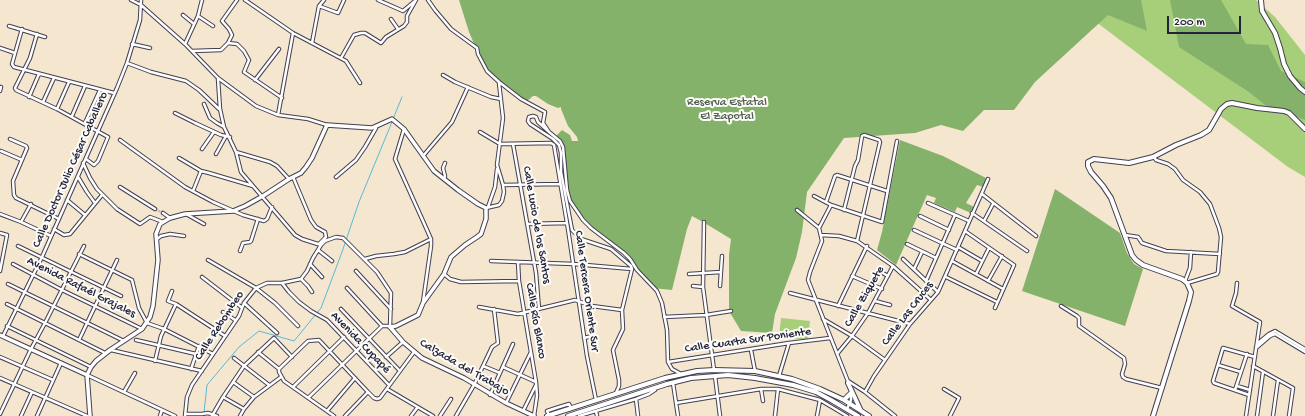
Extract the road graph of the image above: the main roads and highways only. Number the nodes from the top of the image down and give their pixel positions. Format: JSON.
{"nodes":[{"id":1,"x":1262,"y":0,"type":"edge"},
{"id":2,"x":1305,"y":92,"type":"edge"},
{"id":3,"x":1305,"y":129,"type":"edge"},
{"id":4,"x":848,"y":382,"type":"road end"},
{"id":5,"x":851,"y":393,"type":"road end"},
{"id":6,"x":844,"y":400,"type":"junction"},
{"id":7,"x":861,"y":411,"type":"junction"},
{"id":8,"x":855,"y":415,"type":"edge"},
{"id":9,"x":548,"y":416,"type":"edge"},
{"id":10,"x":568,"y":416,"type":"edge"},
{"id":11,"x":869,"y":416,"type":"edge"},
{"id":12,"x":1153,"y":416,"type":"edge"}],
"edges":[{"from":1,"to":2,"type":"main road"},
{"from":3,"to":12,"type":"main road"},
{"from":4,"to":7,"type":"main road"},
{"from":5,"to":6,"type":"main road"},
{"from":6,"to":7,"type":"main road"},
{"from":6,"to":9,"type":"main road"},
{"from":7,"to":11,"type":"main road"},
{"from":8,"to":10,"type":"main road"}]}
